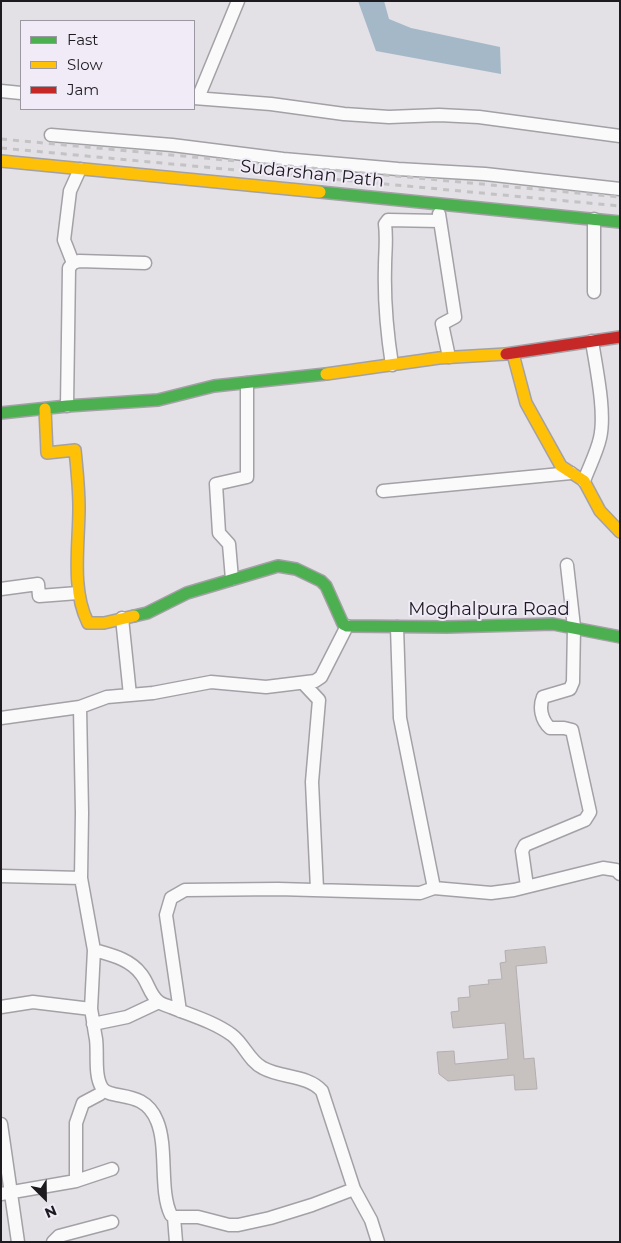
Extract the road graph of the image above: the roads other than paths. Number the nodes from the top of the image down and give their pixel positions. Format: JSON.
{"nodes":[{"id":1,"x":238,"y":1,"type":"edge"},
{"id":2,"x":1,"y":91,"type":"edge"},
{"id":3,"x":20,"y":93,"type":"edge"},
{"id":4,"x":196,"y":98,"type":"edge"},
{"id":5,"x":51,"y":135,"type":"dead end"},
{"id":6,"x":620,"y":136,"type":"edge"},
{"id":7,"x":1,"y":161,"type":"edge"},
{"id":8,"x":80,"y":169,"type":"junction"},
{"id":9,"x":620,"y":189,"type":"edge"},
{"id":10,"x":408,"y":201,"type":"junction"},
{"id":11,"x":437,"y":204,"type":"junction"},
{"id":12,"x":594,"y":219,"type":"junction"},
{"id":13,"x":410,"y":221,"type":"junction"},
{"id":14,"x":440,"y":221,"type":"junction"},
{"id":15,"x":620,"y":222,"type":"edge"},
{"id":16,"x":145,"y":262,"type":"dead end"},
{"id":17,"x":73,"y":263,"type":"junction"},
{"id":18,"x":594,"y":292,"type":"dead end"},
{"id":19,"x":620,"y":337,"type":"edge"},
{"id":20,"x":592,"y":341,"type":"junction"},
{"id":21,"x":513,"y":354,"type":"junction"},
{"id":22,"x":449,"y":357,"type":"junction"},
{"id":23,"x":392,"y":365,"type":"junction"},
{"id":24,"x":247,"y":383,"type":"junction"},
{"id":25,"x":68,"y":406,"type":"junction"},
{"id":26,"x":45,"y":409,"type":"junction"},
{"id":27,"x":1,"y":414,"type":"edge"},
{"id":28,"x":571,"y":474,"type":"junction"},
{"id":29,"x":584,"y":481,"type":"junction"},
{"id":30,"x":383,"y":491,"type":"dead end"},
{"id":31,"x":619,"y":530,"type":"edge"},
{"id":32,"x":567,"y":565,"type":"dead end"},
{"id":33,"x":232,"y":579,"type":"junction"},
{"id":34,"x":1,"y":589,"type":"edge"},
{"id":35,"x":78,"y":593,"type":"junction"},
{"id":36,"x":122,"y":618,"type":"junction"},
{"id":37,"x":352,"y":626,"type":"junction"},
{"id":38,"x":574,"y":626,"type":"junction"},
{"id":39,"x":398,"y":627,"type":"junction"},
{"id":40,"x":620,"y":637,"type":"edge"},
{"id":41,"x":304,"y":684,"type":"junction"},
{"id":42,"x":130,"y":695,"type":"junction"},
{"id":43,"x":80,"y":707,"type":"junction"},
{"id":44,"x":1,"y":718,"type":"edge"},
{"id":45,"x":620,"y":874,"type":"edge"},
{"id":46,"x":1,"y":876,"type":"edge"},
{"id":47,"x":81,"y":878,"type":"junction"},
{"id":48,"x":527,"y":886,"type":"junction"},
{"id":49,"x":434,"y":888,"type":"junction"},
{"id":50,"x":317,"y":890,"type":"junction"},
{"id":51,"x":94,"y":950,"type":"junction"},
{"id":52,"x":159,"y":1002,"type":"junction"},
{"id":53,"x":1,"y":1007,"type":"edge"},
{"id":54,"x":91,"y":1009,"type":"junction"},
{"id":55,"x":180,"y":1011,"type":"junction"},
{"id":56,"x":93,"y":1024,"type":"junction"},
{"id":57,"x":100,"y":1094,"type":"dead end"},
{"id":58,"x":1,"y":1124,"type":"edge"},
{"id":59,"x":3,"y":1156,"type":"edge"},
{"id":60,"x":112,"y":1169,"type":"dead end"},
{"id":61,"x":76,"y":1181,"type":"junction"},
{"id":62,"x":354,"y":1188,"type":"junction"},
{"id":63,"x":6,"y":1194,"type":"edge"},
{"id":64,"x":174,"y":1217,"type":"junction"},
{"id":65,"x":112,"y":1222,"type":"dead end"},
{"id":66,"x":18,"y":1242,"type":"edge"},
{"id":67,"x":54,"y":1242,"type":"edge"},
{"id":68,"x":176,"y":1242,"type":"edge"},
{"id":69,"x":378,"y":1242,"type":"edge"}],
"edges":[{"from":1,"to":4,"type":"street"},
{"from":2,"to":3,"type":"street"},
{"from":4,"to":6,"type":"street"},
{"from":5,"to":9,"type":"street"},
{"from":7,"to":8,"type":"street","name":"Sudarshan Path"},
{"from":8,"to":10,"type":"street","name":"Sudarshan Path"},
{"from":8,"to":17,"type":"street"},
{"from":10,"to":11,"type":"street","name":"Sudarshan Path"},
{"from":10,"to":13,"type":"street"},
{"from":11,"to":12,"type":"street","name":"Sudarshan Path"},
{"from":11,"to":14,"type":"street"},
{"from":12,"to":15,"type":"street","name":"Sudarshan Path"},
{"from":12,"to":18,"type":"street"},
{"from":13,"to":14,"type":"street"},
{"from":13,"to":23,"type":"street"},
{"from":14,"to":22,"type":"street"},
{"from":16,"to":17,"type":"street"},
{"from":17,"to":25,"type":"street"},
{"from":19,"to":20,"type":"street"},
{"from":20,"to":21,"type":"street"},
{"from":20,"to":29,"type":"street"},
{"from":21,"to":22,"type":"street"},
{"from":21,"to":28,"type":"street"},
{"from":22,"to":23,"type":"street"},
{"from":23,"to":24,"type":"street"},
{"from":24,"to":25,"type":"street"},
{"from":24,"to":33,"type":"street"},
{"from":25,"to":26,"type":"street"},
{"from":26,"to":27,"type":"street"},
{"from":26,"to":35,"type":"street"},
{"from":28,"to":29,"type":"street"},
{"from":28,"to":30,"type":"street"},
{"from":29,"to":31,"type":"street"},
{"from":32,"to":38,"type":"street"},
{"from":33,"to":36,"type":"street"},
{"from":33,"to":37,"type":"street"},
{"from":34,"to":35,"type":"street"},
{"from":35,"to":36,"type":"street"},
{"from":36,"to":42,"type":"street"},
{"from":37,"to":39,"type":"street","name":"Moghalpura Road"},
{"from":37,"to":41,"type":"street"},
{"from":38,"to":39,"type":"street","name":"Moghalpura Road"},
{"from":38,"to":40,"type":"street","name":"Moghalpura Road"},
{"from":38,"to":48,"type":"street"},
{"from":39,"to":49,"type":"street"},
{"from":41,"to":42,"type":"street"},
{"from":41,"to":50,"type":"street"},
{"from":42,"to":43,"type":"street"},
{"from":43,"to":44,"type":"street"},
{"from":43,"to":47,"type":"street"},
{"from":45,"to":48,"type":"street"},
{"from":46,"to":47,"type":"street"},
{"from":47,"to":51,"type":"street"},
{"from":48,"to":49,"type":"street"},
{"from":49,"to":50,"type":"street"},
{"from":50,"to":55,"type":"street"},
{"from":51,"to":52,"type":"street"},
{"from":51,"to":54,"type":"street"},
{"from":52,"to":55,"type":"street"},
{"from":52,"to":56,"type":"street"},
{"from":53,"to":54,"type":"street"},
{"from":54,"to":56,"type":"street"},
{"from":55,"to":62,"type":"street"},
{"from":56,"to":64,"type":"street"},
{"from":57,"to":61,"type":"street"},
{"from":58,"to":59,"type":"street"},
{"from":59,"to":63,"type":"street"},
{"from":60,"to":61,"type":"street"},
{"from":61,"to":63,"type":"street"},
{"from":62,"to":64,"type":"street"},
{"from":62,"to":69,"type":"street"},
{"from":63,"to":66,"type":"street"},
{"from":64,"to":68,"type":"street"},
{"from":65,"to":67,"type":"street"}]}
